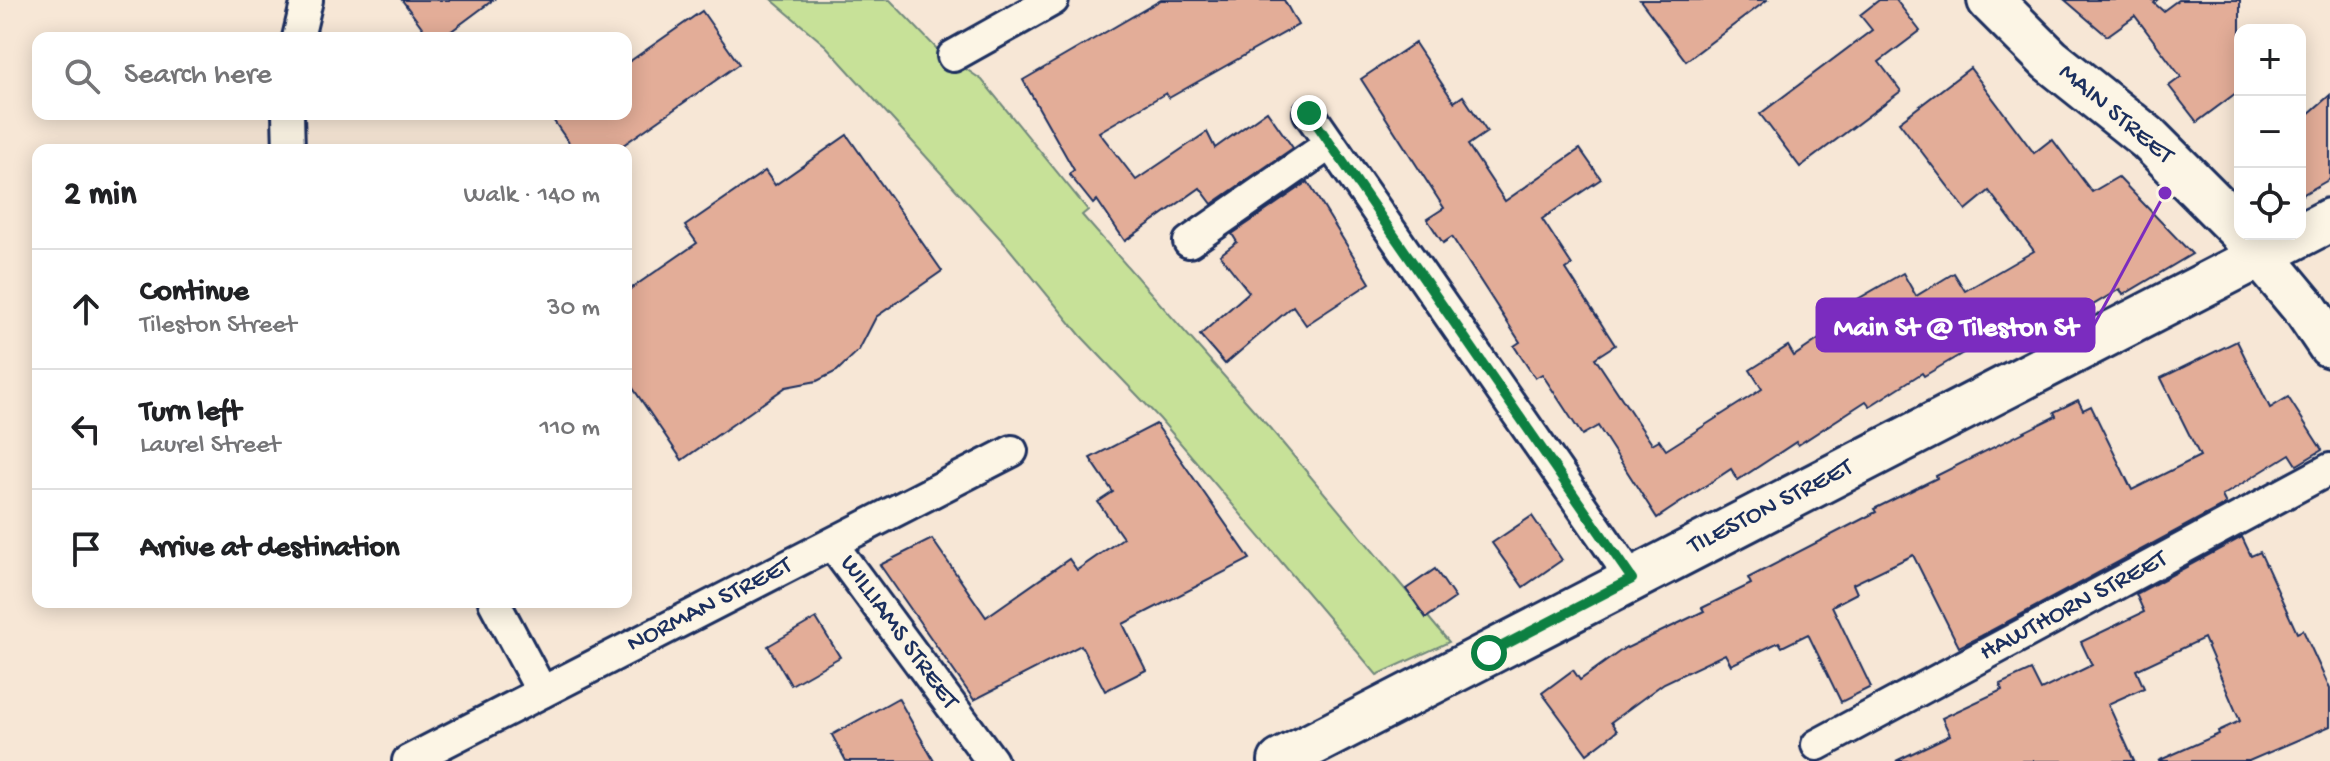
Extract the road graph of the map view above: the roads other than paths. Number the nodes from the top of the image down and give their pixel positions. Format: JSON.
{"nodes":[{"id":1,"x":307,"y":0,"type":"edge"},
{"id":2,"x":1053,"y":0,"type":"edge"},
{"id":3,"x":1990,"y":0,"type":"edge"},
{"id":4,"x":299,"y":32,"type":"edge"},
{"id":5,"x":953,"y":56,"type":"dead end"},
{"id":6,"x":1309,"y":113,"type":"dead end"},
{"id":7,"x":288,"y":120,"type":"edge"},
{"id":8,"x":289,"y":144,"type":"edge"},
{"id":9,"x":1330,"y":144,"type":"junction"},
{"id":10,"x":2330,"y":220,"type":"edge"},
{"id":11,"x":2234,"y":225,"type":"edge"},
{"id":12,"x":2306,"y":226,"type":"edge"},
{"id":13,"x":2249,"y":240,"type":"edge"},
{"id":14,"x":1189,"y":242,"type":"dead end"},
{"id":15,"x":2330,"y":345,"type":"edge"},
{"id":16,"x":1012,"y":451,"type":"dead end"},
{"id":17,"x":2330,"y":469,"type":"edge"},
{"id":18,"x":832,"y":544,"type":"junction"},
{"id":19,"x":1632,"y":579,"type":"junction"},
{"id":20,"x":497,"y":608,"type":"edge"},
{"id":21,"x":542,"y":692,"type":"junction"},
{"id":22,"x":1817,"y":745,"type":"dead end"},
{"id":23,"x":408,"y":761,"type":"edge"},
{"id":24,"x":992,"y":761,"type":"edge"},
{"id":25,"x":1280,"y":761,"type":"edge"}],
"edges":[{"from":1,"to":4,"type":"street"},
{"from":2,"to":5,"type":"street"},
{"from":3,"to":11,"type":"main road","name":"MAIN STREET"},
{"from":6,"to":9,"type":"street"},
{"from":7,"to":8,"type":"street"},
{"from":9,"to":14,"type":"street"},
{"from":9,"to":19,"type":"street"},
{"from":10,"to":12,"type":"main road","name":"TILESTON STREET"},
{"from":13,"to":15,"type":"main road","name":"MAIN STREET"},
{"from":13,"to":19,"type":"main road","name":"TILESTON STREET"},
{"from":16,"to":18,"type":"street","name":"NORMAN STREET"},
{"from":17,"to":22,"type":"street","name":"HAWTHORN STREET"},
{"from":18,"to":21,"type":"street","name":"NORMAN STREET"},
{"from":18,"to":24,"type":"street","name":"WILLIAMS STREET"},
{"from":19,"to":25,"type":"main road","name":"TILESTON STREET"},
{"from":20,"to":21,"type":"street"},
{"from":21,"to":23,"type":"street","name":"NORMAN STREET"}]}
